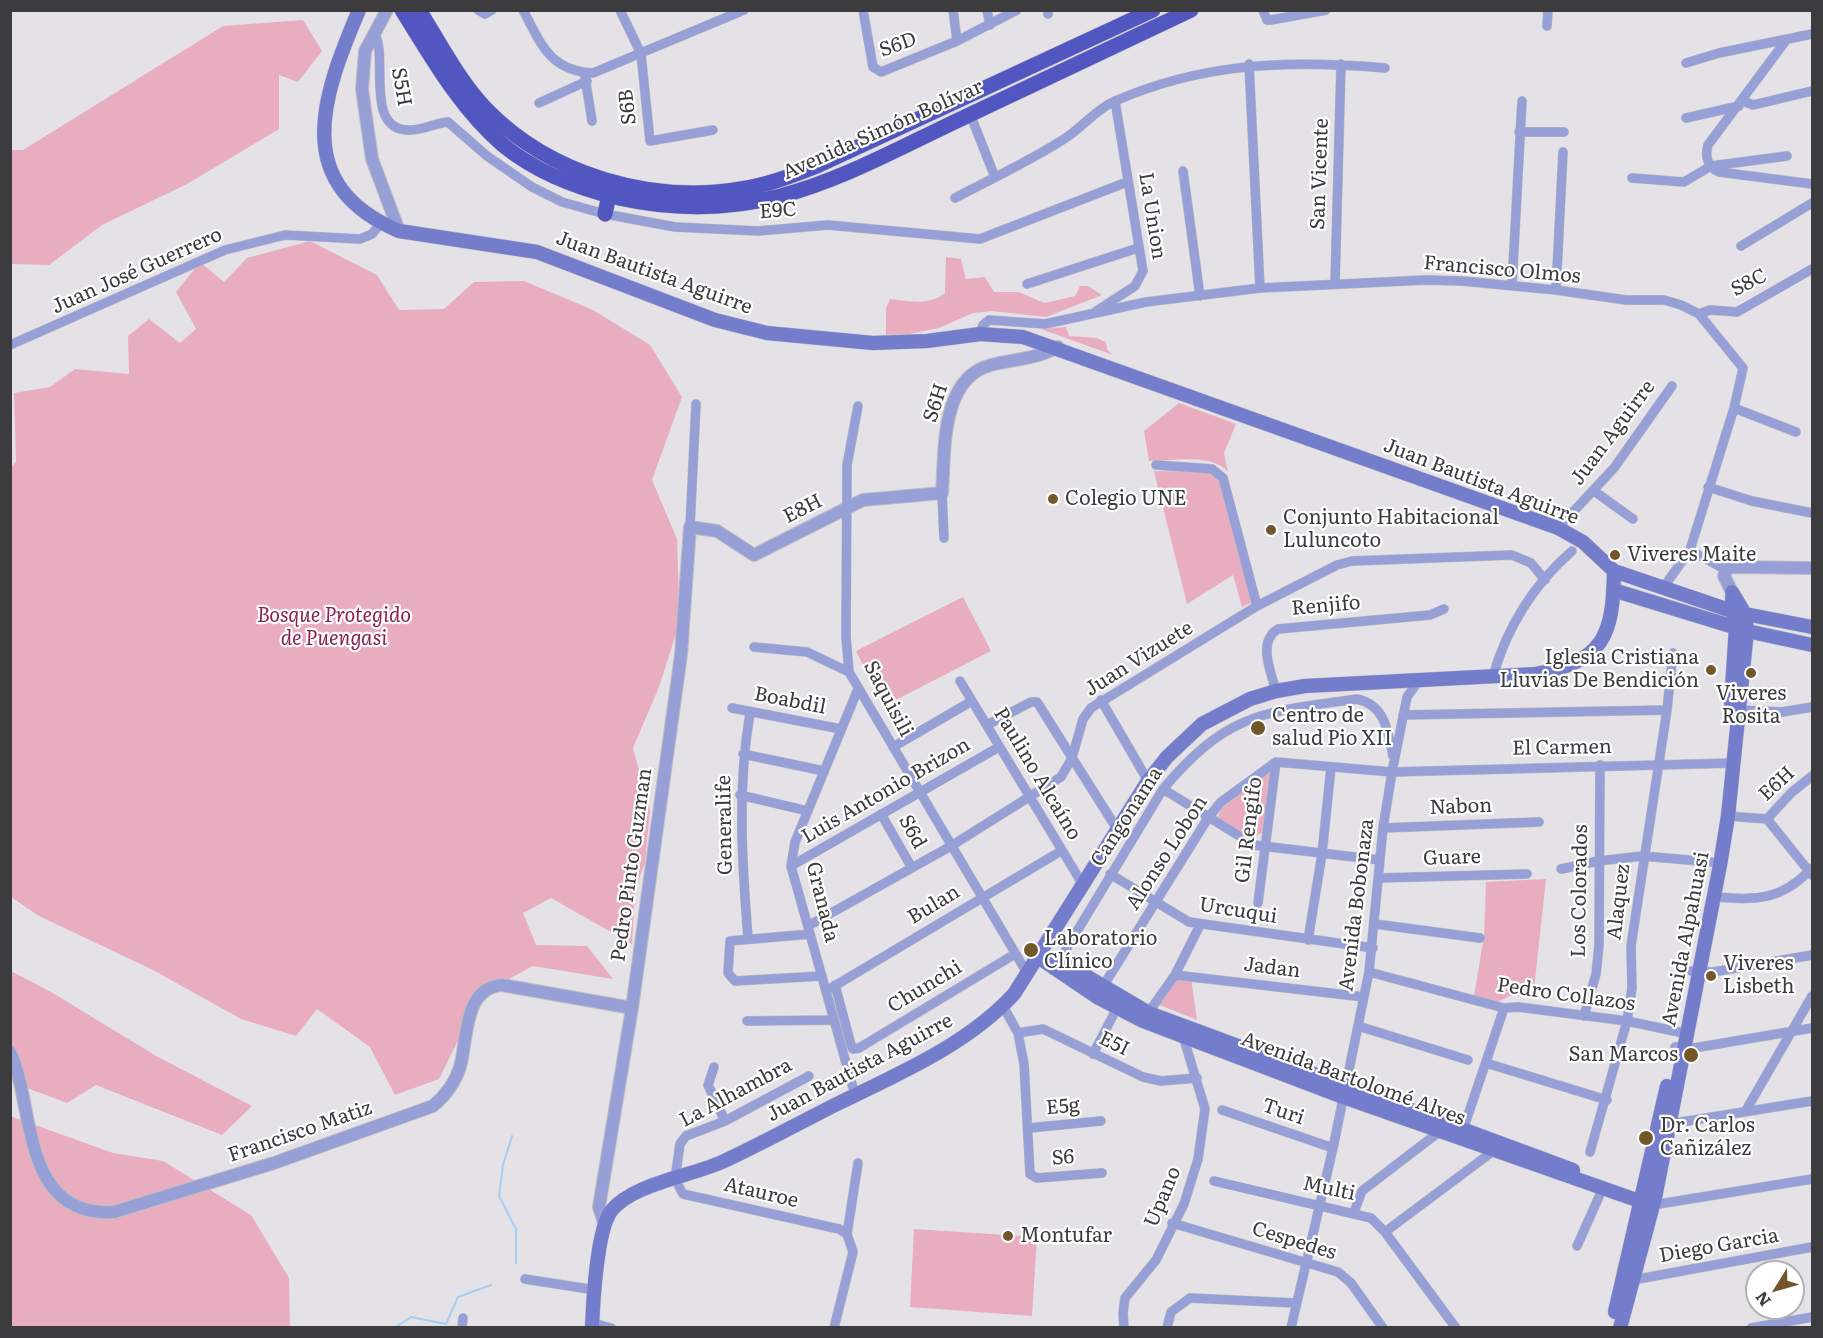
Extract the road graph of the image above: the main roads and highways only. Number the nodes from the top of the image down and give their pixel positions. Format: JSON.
{"nodes":[{"id":1,"x":359,"y":10,"type":"edge"},
{"id":2,"x":402,"y":10,"type":"edge"},
{"id":3,"x":419,"y":10,"type":"edge"},
{"id":4,"x":1153,"y":10,"type":"edge"},
{"id":5,"x":1191,"y":10,"type":"edge"},
{"id":6,"x":609,"y":195,"type":"junction"},
{"id":7,"x":605,"y":214,"type":"road end"},
{"id":8,"x":1614,"y":571,"type":"junction"},
{"id":9,"x":1614,"y":590,"type":"junction"},
{"id":10,"x":1732,"y":592,"type":"road end"},
{"id":11,"x":1740,"y":613,"type":"junction"},
{"id":12,"x":1812,"y":627,"type":"edge"},
{"id":13,"x":1741,"y":629,"type":"junction"},
{"id":14,"x":1812,"y":645,"type":"edge"},
{"id":15,"x":1729,"y":763,"type":"junction"},
{"id":16,"x":1040,"y":953,"type":"junction"},
{"id":17,"x":1057,"y":964,"type":"junction"},
{"id":18,"x":1696,"y":972,"type":"junction"},
{"id":19,"x":1146,"y":1017,"type":"junction"},
{"id":20,"x":1680,"y":1048,"type":"junction"},
{"id":21,"x":1344,"y":1092,"type":"junction"},
{"id":22,"x":1462,"y":1134,"type":"junction"},
{"id":23,"x":1648,"y":1200,"type":"junction"},
{"id":24,"x":604,"y":1223,"type":"joint"},
{"id":25,"x":592,"y":1325,"type":"edge"},
{"id":26,"x":1611,"y":1328,"type":"edge"},
{"id":27,"x":1620,"y":1328,"type":"edge"}],
"edges":[{"from":1,"to":8,"type":"main road","name":"Juan Bautista Aguirre"},
{"from":2,"to":6,"type":"highway","name":"Avenida Simón Bolívar"},
{"from":3,"to":4,"type":"highway","name":"Avenida Simón Bolívar"},
{"from":5,"to":6,"type":"highway","name":"Avenida Simón Bolívar"},
{"from":6,"to":7,"type":"highway"},
{"from":8,"to":9,"type":"main road","name":"Juan Bautista Aguirre"},
{"from":8,"to":11,"type":"main road"},
{"from":9,"to":13,"type":"main road"},
{"from":9,"to":16,"type":"main road","name":"Juan Bautista Aguirre"},
{"from":10,"to":11,"type":"main road","name":"Avenida Alpahuasi"},
{"from":11,"to":12,"type":"main road"},
{"from":11,"to":13,"type":"main road","name":"Avenida Alpahuasi"},
{"from":13,"to":14,"type":"main road"},
{"from":13,"to":15,"type":"main road","name":"Avenida Alpahuasi"},
{"from":13,"to":15,"type":"main road","name":"Avenida Alpahuasi"},
{"from":15,"to":18,"type":"main road","name":"Avenida Alpahuasi"},
{"from":15,"to":18,"type":"main road","name":"Avenida Alpahuasi"},
{"from":16,"to":17,"type":"main road","name":"Avenida Bartolomé Alves"},
{"from":16,"to":24,"type":"main road","name":"Juan Bautista Aguirre"},
{"from":17,"to":19,"type":"main road","name":"Avenida Bartolomé Alves"},
{"from":17,"to":19,"type":"main road","name":"Avenida Bartolomé Alves"},
{"from":18,"to":20,"type":"main road","name":"Avenida Alpahuasi"},
{"from":19,"to":21,"type":"main road","name":"Avenida Bartolomé Alves"},
{"from":19,"to":21,"type":"main road","name":"Avenida Bartolomé Alves"},
{"from":20,"to":23,"type":"main road","name":"Avenida Alpahuasi"},
{"from":20,"to":23,"type":"main road","name":"Avenida Alpahuasi"},
{"from":21,"to":22,"type":"main road","name":"Avenida Bartolomé Alves"},
{"from":21,"to":22,"type":"main road","name":"Avenida Bartolomé Alves"},
{"from":22,"to":23,"type":"main road","name":"Avenida Bartolomé Alves"},
{"from":22,"to":23,"type":"main road","name":"Avenida Bartolomé Alves"},
{"from":23,"to":26,"type":"main road","name":"Avenida Alpahuasi"},
{"from":23,"to":27,"type":"main road","name":"Avenida Alpahuasi"},
{"from":24,"to":25,"type":"main road","name":"Pedro Pinto Guzman"}]}
